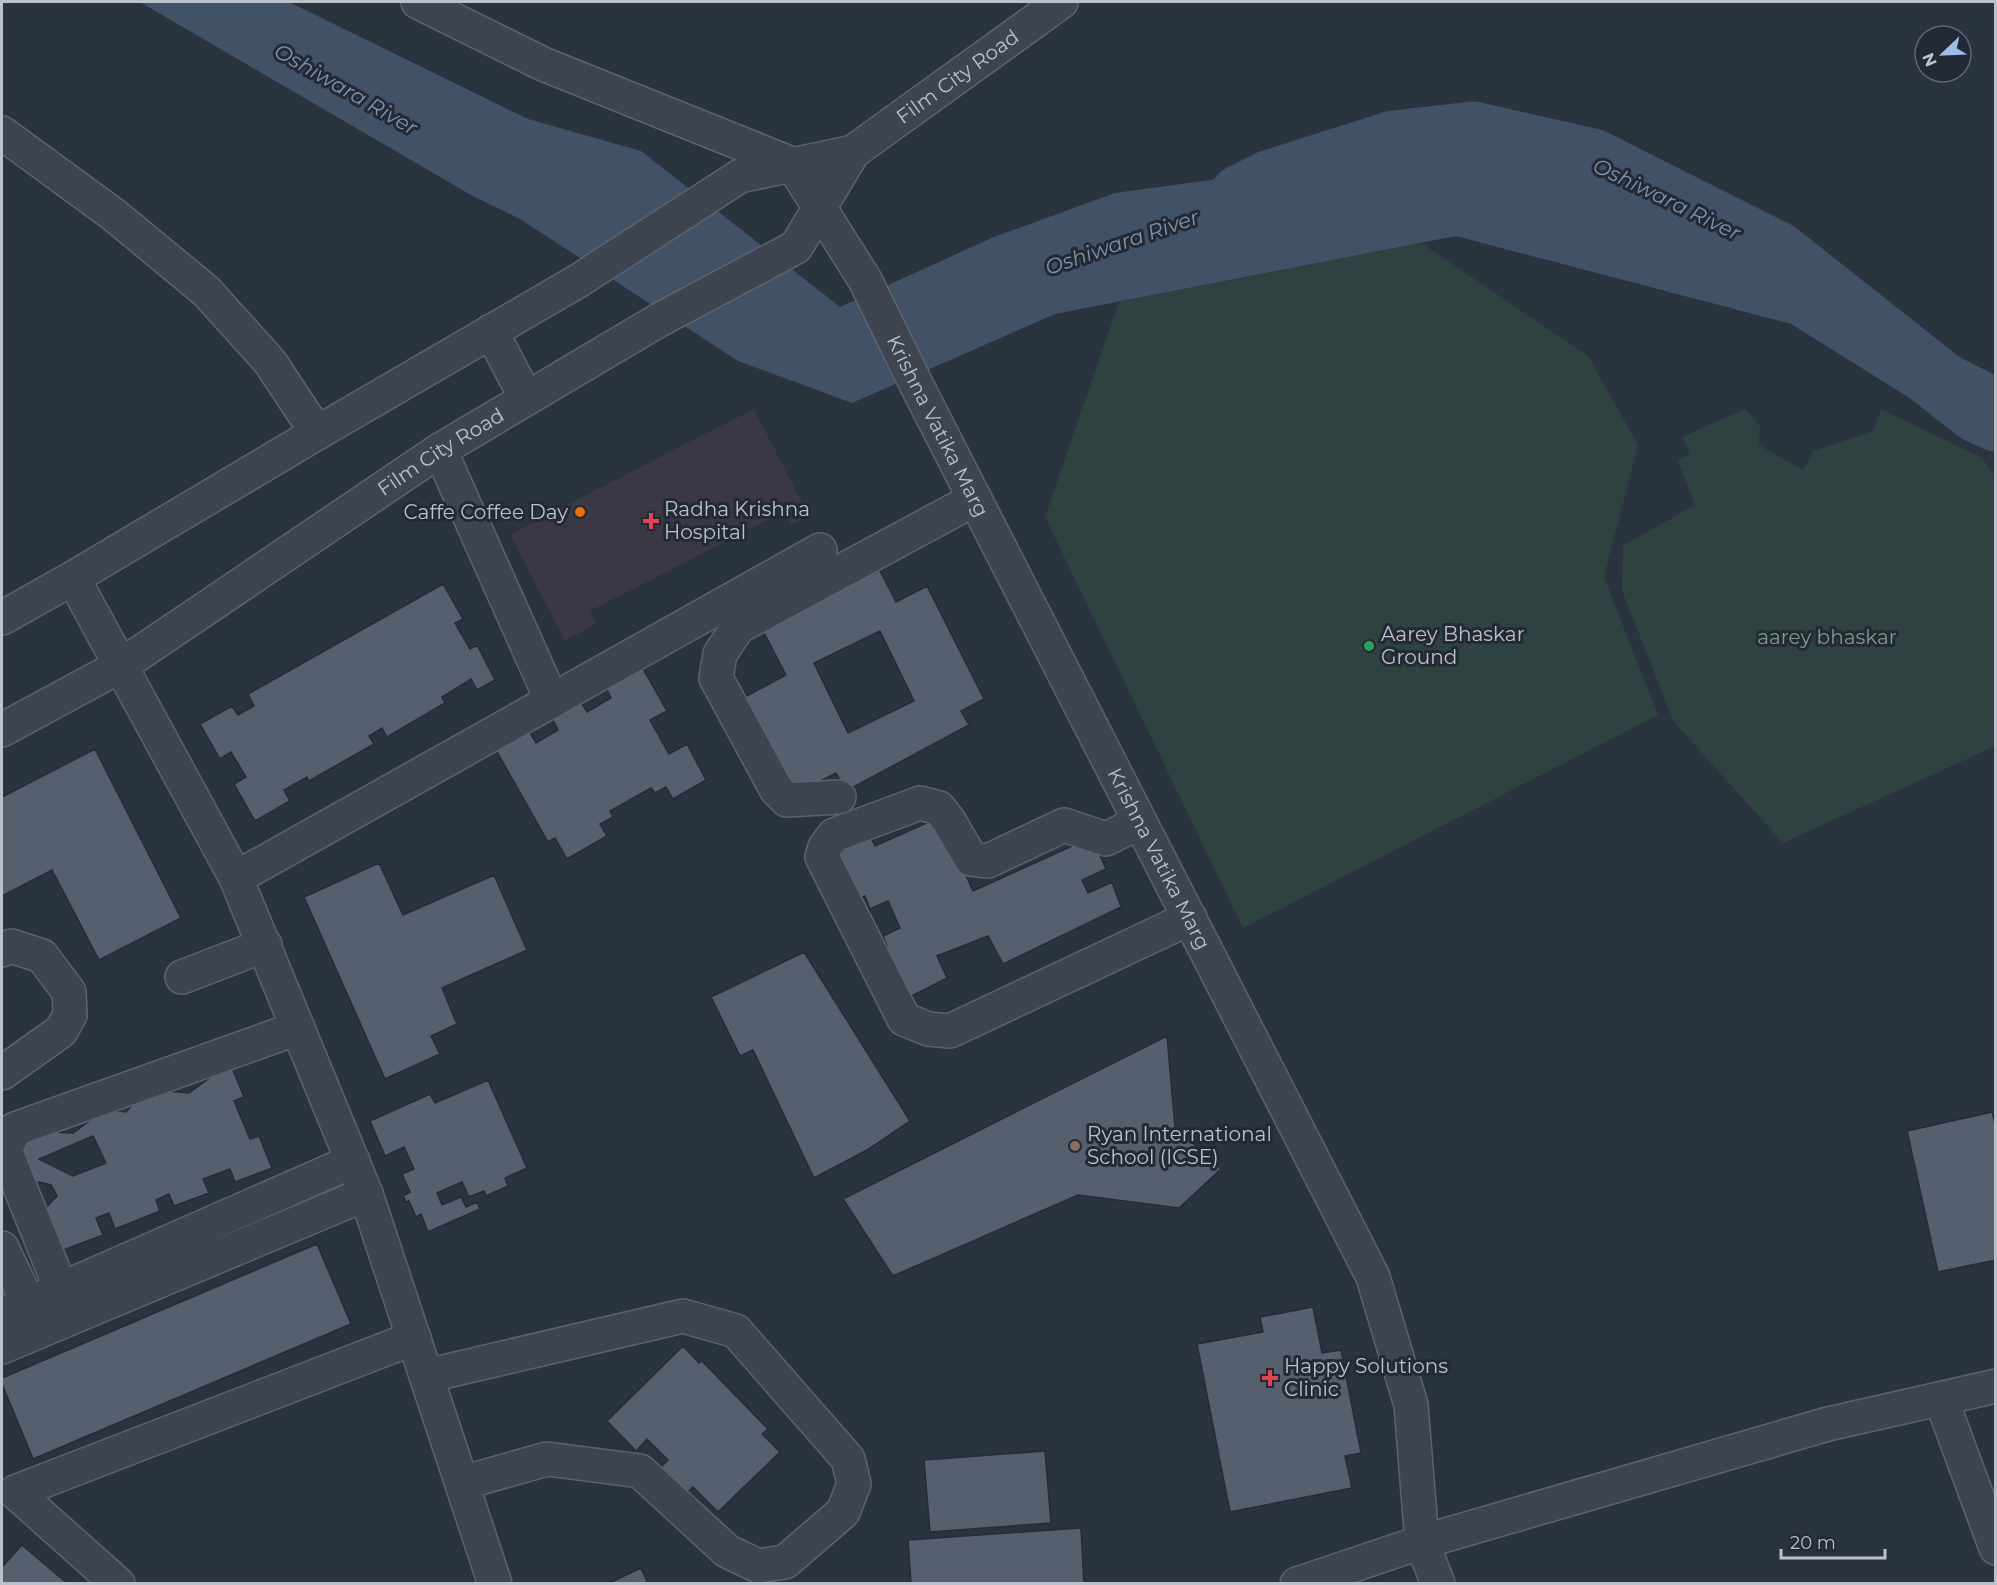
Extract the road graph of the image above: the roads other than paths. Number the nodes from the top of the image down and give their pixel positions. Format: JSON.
{"nodes":[{"id":1,"x":418,"y":2,"type":"edge"},
{"id":2,"x":1061,"y":2,"type":"edge"},
{"id":3,"x":2,"y":133,"type":"edge"},
{"id":4,"x":853,"y":152,"type":"junction"},
{"id":5,"x":792,"y":164,"type":"junction"},
{"id":6,"x":819,"y":208,"type":"junction"},
{"id":7,"x":491,"y":331,"type":"junction"},
{"id":8,"x":526,"y":398,"type":"junction"},
{"id":9,"x":317,"y":433,"type":"junction"},
{"id":10,"x":440,"y":450,"type":"junction"},
{"id":11,"x":975,"y":499,"type":"junction"},
{"id":12,"x":820,"y":550,"type":"dead end"},
{"id":13,"x":73,"y":578,"type":"junction"},
{"id":14,"x":2,"y":618,"type":"edge"},
{"id":15,"x":122,"y":665,"type":"junction"},
{"id":16,"x":552,"y":701,"type":"junction"},
{"id":17,"x":2,"y":730,"type":"edge"},
{"id":18,"x":839,"y":797,"type":"dead end"},
{"id":19,"x":1140,"y":822,"type":"junction"},
{"id":20,"x":236,"y":878,"type":"junction"},
{"id":21,"x":1190,"y":918,"type":"junction"},
{"id":22,"x":261,"y":938,"type":"junction"},
{"id":23,"x":2,"y":950,"type":"edge"},
{"id":24,"x":180,"y":971,"type":"dead end"},
{"id":25,"x":298,"y":1028,"type":"junction"},
{"id":26,"x":2,"y":1073,"type":"edge"},
{"id":27,"x":353,"y":1161,"type":"junction"},
{"id":28,"x":366,"y":1194,"type":"junction"},
{"id":29,"x":2,"y":1248,"type":"edge"},
{"id":30,"x":61,"y":1289,"type":"junction"},
{"id":31,"x":15,"y":1309,"type":"edge"},
{"id":32,"x":414,"y":1338,"type":"junction"},
{"id":33,"x":2,"y":1347,"type":"edge"},
{"id":34,"x":426,"y":1376,"type":"junction"},
{"id":35,"x":1995,"y":1386,"type":"edge"},
{"id":36,"x":1941,"y":1399,"type":"junction"},
{"id":37,"x":462,"y":1483,"type":"junction"},
{"id":38,"x":1422,"y":1542,"type":"junction"},
{"id":39,"x":1995,"y":1548,"type":"edge"},
{"id":40,"x":118,"y":1584,"type":"edge"},
{"id":41,"x":495,"y":1584,"type":"edge"},
{"id":42,"x":1297,"y":1584,"type":"edge"},
{"id":43,"x":1438,"y":1584,"type":"edge"}],
"edges":[{"from":1,"to":5,"type":"street"},
{"from":2,"to":4,"type":"street","name":"Film City Road"},
{"from":3,"to":9,"type":"street"},
{"from":4,"to":5,"type":"street","name":"Film City Road"},
{"from":4,"to":6,"type":"street","name":"Film City Road"},
{"from":5,"to":6,"type":"street","name":"Krishna Vatika Marg"},
{"from":5,"to":7,"type":"street","name":"Film City Road"},
{"from":6,"to":8,"type":"street","name":"Film City Road"},
{"from":6,"to":11,"type":"street","name":"Krishna Vatika Marg"},
{"from":7,"to":8,"type":"street"},
{"from":7,"to":9,"type":"street","name":"Film City Road"},
{"from":8,"to":10,"type":"street","name":"Film City Road"},
{"from":9,"to":13,"type":"street","name":"Film City Road"},
{"from":10,"to":15,"type":"street","name":"Film City Road"},
{"from":10,"to":16,"type":"street"},
{"from":11,"to":18,"type":"street"},
{"from":11,"to":19,"type":"street","name":"Krishna Vatika Marg"},
{"from":12,"to":16,"type":"street"},
{"from":13,"to":14,"type":"street","name":"Film City Road"},
{"from":13,"to":15,"type":"street"},
{"from":15,"to":17,"type":"street","name":"Film City Road"},
{"from":15,"to":20,"type":"street"},
{"from":16,"to":20,"type":"street"},
{"from":19,"to":21,"type":"street","name":"Krishna Vatika Marg"},
{"from":19,"to":21,"type":"street"},
{"from":20,"to":22,"type":"street"},
{"from":21,"to":38,"type":"street","name":"Krishna Vatika Marg"},
{"from":22,"to":24,"type":"street"},
{"from":22,"to":25,"type":"street"},
{"from":23,"to":26,"type":"street"},
{"from":25,"to":27,"type":"street"},
{"from":25,"to":30,"type":"street"},
{"from":27,"to":28,"type":"street"},
{"from":27,"to":30,"type":"street"},
{"from":28,"to":32,"type":"street"},
{"from":28,"to":33,"type":"street"},
{"from":29,"to":31,"type":"street"},
{"from":30,"to":31,"type":"street"},
{"from":32,"to":34,"type":"street"},
{"from":32,"to":40,"type":"street"},
{"from":34,"to":37,"type":"street"},
{"from":34,"to":37,"type":"street"},
{"from":35,"to":36,"type":"street"},
{"from":36,"to":38,"type":"street"},
{"from":36,"to":39,"type":"street"},
{"from":37,"to":41,"type":"street"},
{"from":38,"to":42,"type":"street"},
{"from":38,"to":43,"type":"street","name":"Krishna Vatika Marg"}]}
